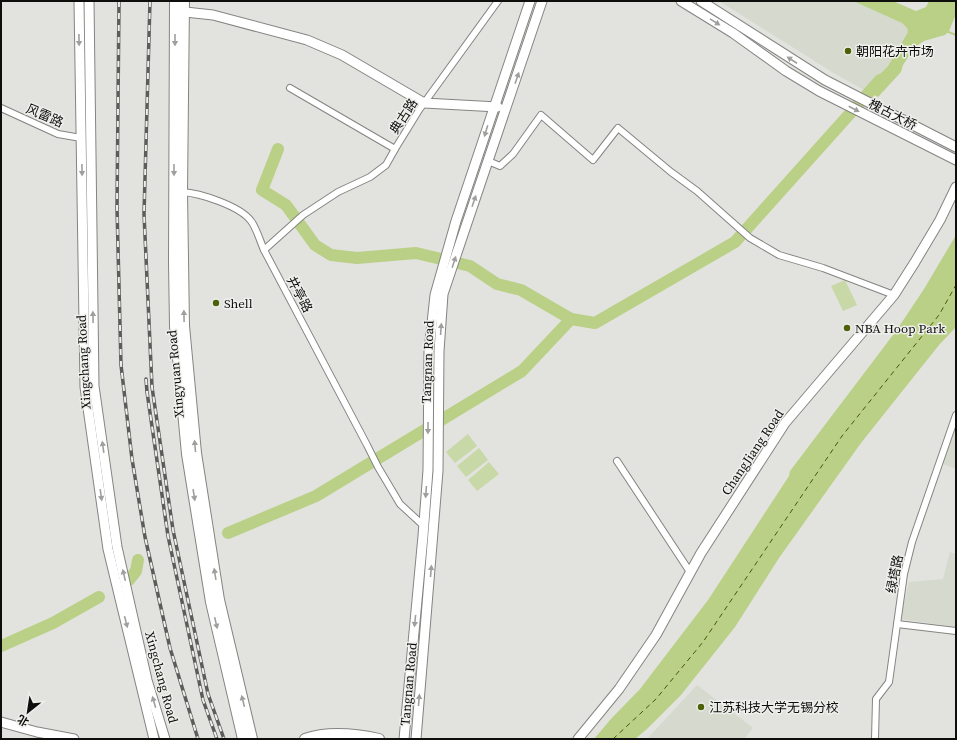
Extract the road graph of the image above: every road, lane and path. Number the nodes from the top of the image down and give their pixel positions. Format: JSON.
{"nodes":[{"id":1,"x":70,"y":1,"type":"edge"},
{"id":2,"x":79,"y":1,"type":"edge"},
{"id":3,"x":89,"y":1,"type":"edge"},
{"id":4,"x":184,"y":1,"type":"edge"},
{"id":5,"x":498,"y":1,"type":"edge"},
{"id":6,"x":530,"y":1,"type":"edge"},
{"id":7,"x":542,"y":1,"type":"edge"},
{"id":8,"x":681,"y":1,"type":"edge"},
{"id":9,"x":701,"y":1,"type":"edge"},
{"id":10,"x":178,"y":8,"type":"edge"},
{"id":11,"x":290,"y":88,"type":"dead end"},
{"id":12,"x":424,"y":103,"type":"junction"},
{"id":13,"x":493,"y":107,"type":"junction"},
{"id":14,"x":1,"y":108,"type":"edge"},
{"id":15,"x":507,"y":108,"type":"junction"},
{"id":16,"x":81,"y":138,"type":"junction"},
{"id":17,"x":956,"y":147,"type":"edge"},
{"id":18,"x":395,"y":149,"type":"junction"},
{"id":19,"x":956,"y":160,"type":"edge"},
{"id":20,"x":488,"y":161,"type":"junction"},
{"id":21,"x":956,"y":186,"type":"edge"},
{"id":22,"x":182,"y":192,"type":"junction"},
{"id":23,"x":264,"y":250,"type":"junction"},
{"id":24,"x":442,"y":284,"type":"junction"},
{"id":25,"x":894,"y":295,"type":"junction"},
{"id":26,"x":956,"y":415,"type":"edge"},
{"id":27,"x":617,"y":461,"type":"dead end"},
{"id":28,"x":424,"y":527,"type":"junction"},
{"id":29,"x":434,"y":533,"type":"junction"},
{"id":30,"x":690,"y":572,"type":"junction"},
{"id":31,"x":897,"y":624,"type":"junction"},
{"id":32,"x":956,"y":631,"type":"edge"},
{"id":33,"x":1,"y":722,"type":"edge"},
{"id":34,"x":74,"y":739,"type":"edge"},
{"id":35,"x":154,"y":739,"type":"edge"},
{"id":36,"x":164,"y":739,"type":"edge"},
{"id":37,"x":243,"y":739,"type":"edge"},
{"id":38,"x":252,"y":739,"type":"edge"},
{"id":39,"x":305,"y":739,"type":"edge"},
{"id":40,"x":379,"y":739,"type":"edge"},
{"id":41,"x":404,"y":739,"type":"edge"},
{"id":42,"x":416,"y":739,"type":"edge"},
{"id":43,"x":578,"y":739,"type":"edge"},
{"id":44,"x":876,"y":739,"type":"edge"}],
"edges":[{"from":1,"to":2,"type":"main road"},
{"from":2,"to":3,"type":"main road"},
{"from":2,"to":16,"type":"main road","name":"Xingchang Road","one_way":true},
{"from":36,"to":3,"type":"main road","name":"Xingchang Road","one_way":true},
{"from":4,"to":10,"type":"main road","name":"Xingyuan Road"},
{"from":5,"to":12,"type":"street","name":"典古路"},
{"from":6,"to":13,"type":"main road","name":"Tangnan Road"},
{"from":15,"to":7,"type":"main road","name":"Tangnan Road","one_way":true},
{"from":8,"to":19,"type":"main road","name":"槐古大桥","one_way":true},
{"from":17,"to":9,"type":"main road","name":"槐古大桥","one_way":true},
{"from":10,"to":12,"type":"main road"},
{"from":10,"to":22,"type":"main road","name":"Xingyuan Road"},
{"from":10,"to":37,"type":"main road","name":"Xingyuan Road","one_way":true},
{"from":11,"to":18,"type":"street"},
{"from":12,"to":13,"type":"main road"},
{"from":12,"to":18,"type":"street","name":"典古路"},
{"from":13,"to":15,"type":"main road"},
{"from":13,"to":24,"type":"main road","name":"Tangnan Road","one_way":true},
{"from":14,"to":16,"type":"street","name":"风雷路"},
{"from":15,"to":20,"type":"main road","name":"Tangnan Road"},
{"from":16,"to":35,"type":"main road","name":"Xingchang Road","one_way":true},
{"from":18,"to":23,"type":"street","name":"典古路"},
{"from":24,"to":20,"type":"main road","name":"Tangnan Road","one_way":true},
{"from":20,"to":25,"type":"street"},
{"from":21,"to":25,"type":"main road","name":"ChangJiang Road"},
{"from":22,"to":23,"type":"street","name":"井亭路"},
{"from":38,"to":22,"type":"main road","name":"Xingyuan Road","one_way":true},
{"from":23,"to":28,"type":"street","name":"井亭路"},
{"from":24,"to":28,"type":"main road","name":"Tangnan Road","one_way":true},
{"from":29,"to":24,"type":"main road","name":"Tangnan Road","one_way":true},
{"from":25,"to":30,"type":"main road","name":"ChangJiang Road"},
{"from":26,"to":31,"type":"street","name":"绿塔路"},
{"from":27,"to":30,"type":"street"},
{"from":28,"to":29,"type":"street","name":"井亭路"},
{"from":28,"to":41,"type":"main road","name":"Tangnan Road","one_way":true},
{"from":42,"to":29,"type":"main road","name":"Tangnan Road","one_way":true},
{"from":30,"to":43,"type":"main road","name":"ChangJiang Road"},
{"from":31,"to":32,"type":"street"},
{"from":31,"to":44,"type":"street","name":"绿塔路"},
{"from":33,"to":34,"type":"main road"},
{"from":39,"to":40,"type":"main road"}]}
